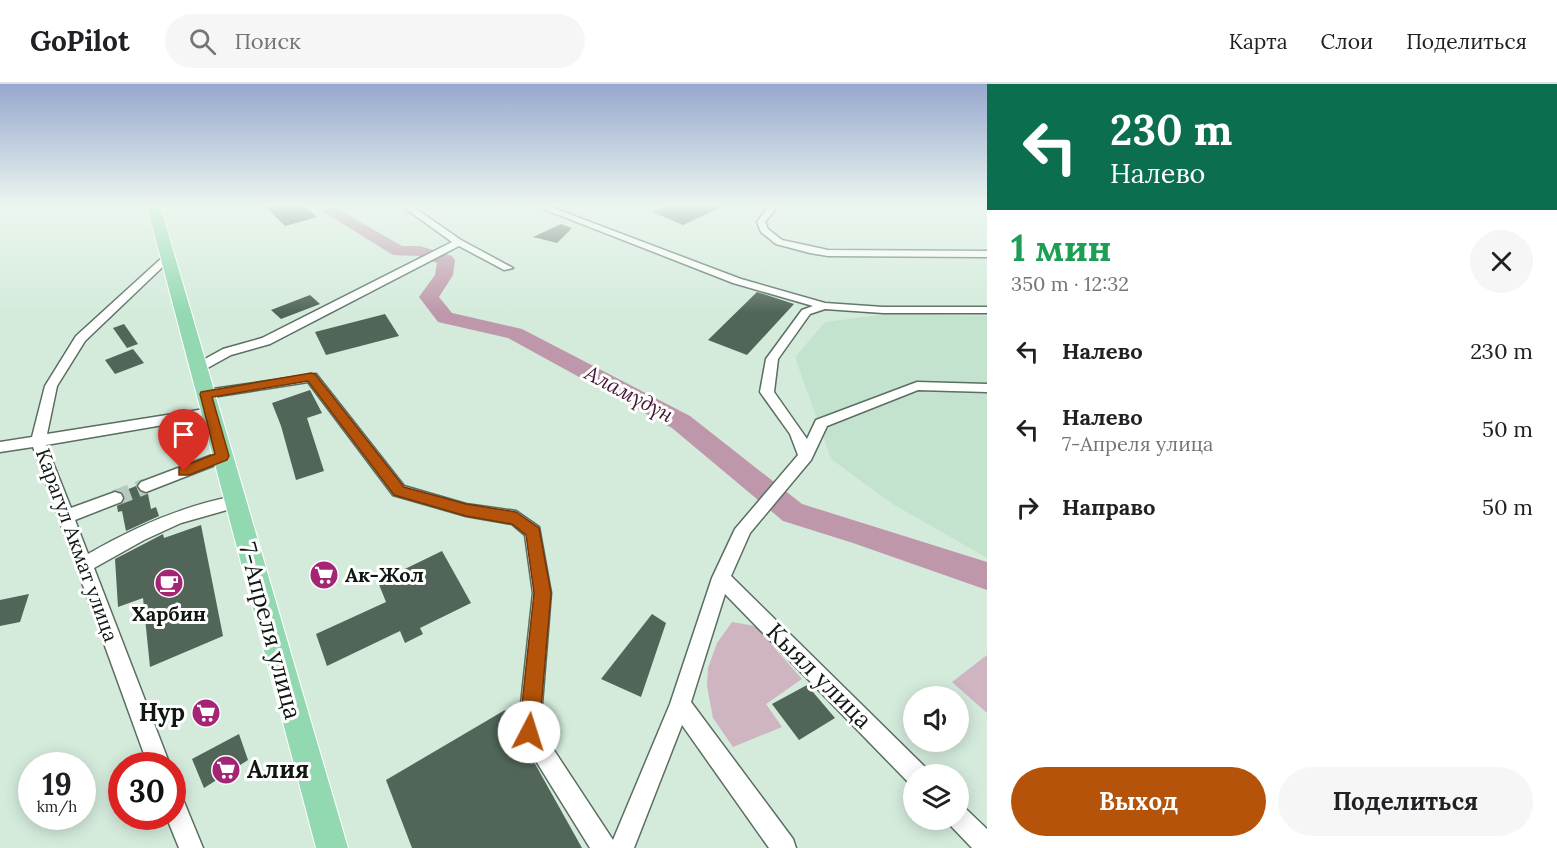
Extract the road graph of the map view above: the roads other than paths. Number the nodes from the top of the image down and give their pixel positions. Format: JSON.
{"nodes":[{"id":1,"x":163,"y":242,"type":"edge"},
{"id":2,"x":449,"y":242,"type":"edge"},
{"id":3,"x":634,"y":242,"type":"edge"},
{"id":4,"x":782,"y":242,"type":"edge"},
{"id":5,"x":454,"y":246,"type":"junction"},
{"id":6,"x":987,"y":254,"type":"edge"},
{"id":7,"x":168,"y":257,"type":"junction"},
{"id":8,"x":508,"y":268,"type":"dead end"},
{"id":9,"x":824,"y":306,"type":"junction"},
{"id":10,"x":987,"y":310,"type":"edge"},
{"id":11,"x":198,"y":368,"type":"junction"},
{"id":12,"x":987,"y":388,"type":"edge"},
{"id":13,"x":208,"y":404,"type":"junction"},
{"id":14,"x":38,"y":442,"type":"junction"},
{"id":15,"x":0,"y":447,"type":"edge"},
{"id":16,"x":223,"y":456,"type":"junction"},
{"id":17,"x":806,"y":456,"type":"junction"},
{"id":18,"x":146,"y":486,"type":"tunnel mouth"},
{"id":19,"x":115,"y":498,"type":"tunnel mouth"},
{"id":20,"x":235,"y":502,"type":"junction"},
{"id":21,"x":66,"y":517,"type":"junction"},
{"id":22,"x":84,"y":565,"type":"junction"},
{"id":23,"x":722,"y":579,"type":"junction"},
{"id":24,"x":680,"y":704,"type":"junction"},
{"id":25,"x":154,"y":752,"type":"edge"},
{"id":26,"x":906,"y":764,"type":"edge"},
{"id":27,"x":969,"y":828,"type":"edge"},
{"id":28,"x":184,"y":830,"type":"edge"},
{"id":29,"x":987,"y":846,"type":"edge"},
{"id":30,"x":191,"y":848,"type":"edge"},
{"id":31,"x":332,"y":848,"type":"edge"},
{"id":32,"x":604,"y":848,"type":"edge"},
{"id":33,"x":622,"y":848,"type":"edge"},
{"id":34,"x":784,"y":848,"type":"edge"}],
"edges":[{"from":1,"to":7,"type":"main road","name":"7-Апреля улица"},
{"from":2,"to":5,"type":"street"},
{"from":3,"to":9,"type":"street"},
{"from":4,"to":6,"type":"street"},
{"from":5,"to":8,"type":"street"},
{"from":5,"to":11,"type":"street"},
{"from":7,"to":11,"type":"main road","name":"7-Апреля улица"},
{"from":7,"to":14,"type":"street","name":"Карагул Акмат улица"},
{"from":9,"to":10,"type":"street"},
{"from":9,"to":17,"type":"street"},
{"from":11,"to":13,"type":"main road","name":"7-Апреля улица"},
{"from":12,"to":17,"type":"street"},
{"from":13,"to":14,"type":"street"},
{"from":13,"to":16,"type":"main road","name":"7-Апреля улица"},
{"from":13,"to":32,"type":"street"},
{"from":14,"to":15,"type":"street"},
{"from":14,"to":21,"type":"street","name":"Карагул Акмат улица"},
{"from":16,"to":18,"type":"street"},
{"from":16,"to":20,"type":"main road","name":"7-Апреля улица"},
{"from":17,"to":23,"type":"street"},
{"from":19,"to":21,"type":"street"},
{"from":20,"to":22,"type":"street"},
{"from":20,"to":31,"type":"main road","name":"7-Апреля улица"},
{"from":21,"to":22,"type":"street","name":"Карагул Акмат улица"},
{"from":22,"to":25,"type":"street","name":"Карагул Акмат улица"},
{"from":23,"to":24,"type":"street"},
{"from":23,"to":26,"type":"street","name":"Кыял улица"},
{"from":24,"to":33,"type":"street"},
{"from":24,"to":34,"type":"street"},
{"from":27,"to":29,"type":"street"},
{"from":28,"to":30,"type":"street"}]}
